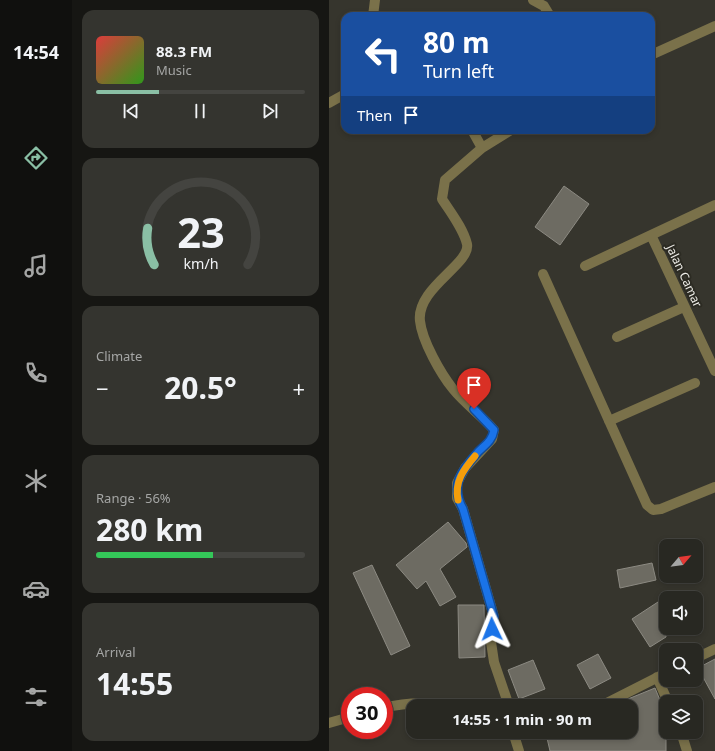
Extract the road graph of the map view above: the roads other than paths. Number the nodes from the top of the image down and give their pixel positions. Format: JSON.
{"nodes":[{"id":1,"x":375,"y":0,"type":"edge"},
{"id":2,"x":533,"y":0,"type":"edge"},
{"id":3,"x":374,"y":12,"type":"edge"},
{"id":4,"x":548,"y":12,"type":"edge"},
{"id":5,"x":715,"y":26,"type":"edge"},
{"id":6,"x":655,"y":53,"type":"edge"},
{"id":7,"x":341,"y":96,"type":"edge"},
{"id":8,"x":329,"y":103,"type":"edge"},
{"id":9,"x":474,"y":134,"type":"edge"},
{"id":10,"x":505,"y":134,"type":"edge"},
{"id":11,"x":482,"y":148,"type":"junction"},
{"id":12,"x":715,"y":205,"type":"edge"},
{"id":13,"x":651,"y":235,"type":"junction"},
{"id":14,"x":585,"y":266,"type":"dead end"},
{"id":15,"x":543,"y":274,"type":"dead end"},
{"id":16,"x":684,"y":307,"type":"junction"},
{"id":17,"x":617,"y":337,"type":"dead end"},
{"id":18,"x":715,"y":371,"type":"edge"},
{"id":19,"x":695,"y":383,"type":"dead end"},
{"id":20,"x":609,"y":421,"type":"junction"},
{"id":21,"x":715,"y":487,"type":"edge"},
{"id":22,"x":715,"y":649,"type":"edge"},
{"id":23,"x":703,"y":655,"type":"edge"},
{"id":24,"x":659,"y":677,"type":"edge"},
{"id":25,"x":507,"y":699,"type":"edge"},
{"id":26,"x":615,"y":699,"type":"edge"},
{"id":27,"x":406,"y":703,"type":"edge"},
{"id":28,"x":393,"y":706,"type":"edge"},
{"id":29,"x":341,"y":720,"type":"edge"},
{"id":30,"x":329,"y":723,"type":"edge"},
{"id":31,"x":515,"y":739,"type":"edge"},
{"id":32,"x":683,"y":739,"type":"edge"},
{"id":33,"x":519,"y":751,"type":"edge"},
{"id":34,"x":687,"y":751,"type":"edge"}],
"edges":[{"from":1,"to":3,"type":"street"},
{"from":2,"to":4,"type":"street"},
{"from":5,"to":6,"type":"street"},
{"from":7,"to":8,"type":"street"},
{"from":9,"to":11,"type":"street"},
{"from":10,"to":11,"type":"street"},
{"from":11,"to":25,"type":"street"},
{"from":12,"to":13,"type":"street"},
{"from":13,"to":14,"type":"street"},
{"from":13,"to":16,"type":"street","name":"Jalan Camar"},
{"from":15,"to":20,"type":"street"},
{"from":16,"to":17,"type":"street"},
{"from":16,"to":18,"type":"street","name":"Jalan Camar"},
{"from":19,"to":20,"type":"street"},
{"from":20,"to":21,"type":"street"},
{"from":22,"to":23,"type":"street"},
{"from":24,"to":26,"type":"street"},
{"from":27,"to":28,"type":"street"},
{"from":29,"to":30,"type":"street"},
{"from":31,"to":33,"type":"street"},
{"from":32,"to":34,"type":"street"}]}
